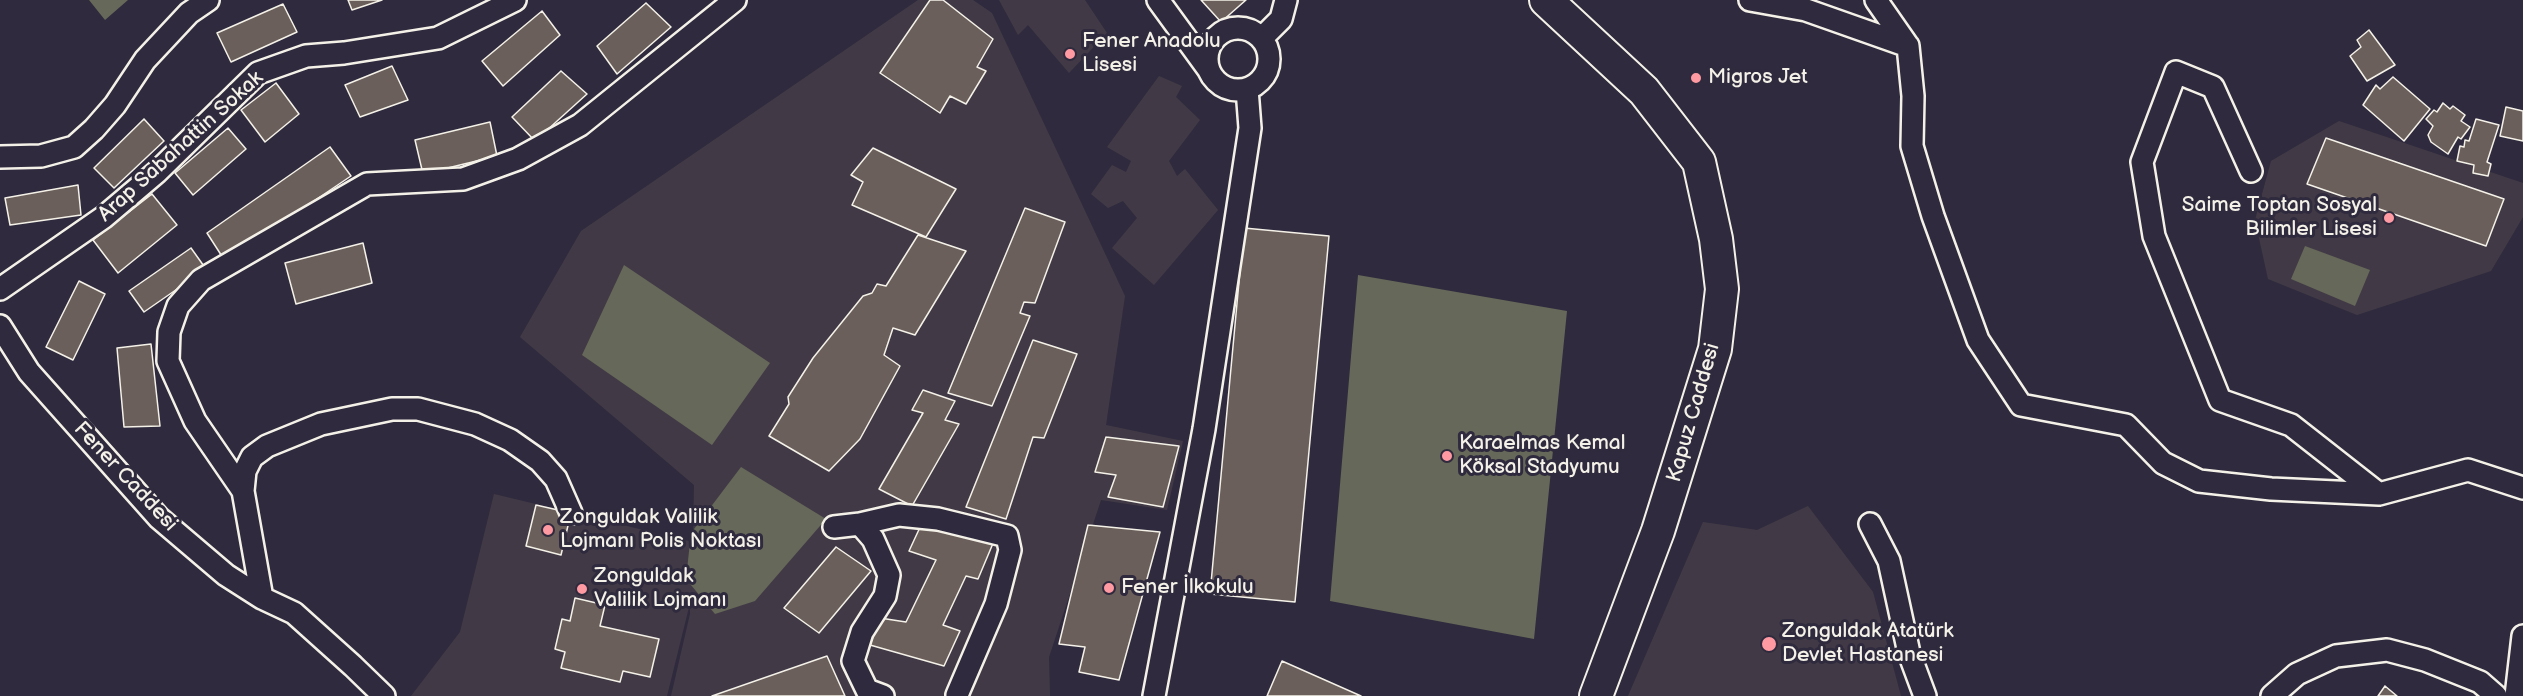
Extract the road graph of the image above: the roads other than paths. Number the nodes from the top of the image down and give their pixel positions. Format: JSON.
{"nodes":[{"id":1,"x":208,"y":0,"type":"edge"},
{"id":2,"x":514,"y":0,"type":"edge"},
{"id":3,"x":735,"y":0,"type":"edge"},
{"id":4,"x":1158,"y":0,"type":"edge"},
{"id":5,"x":1286,"y":0,"type":"edge"},
{"id":6,"x":1546,"y":0,"type":"edge"},
{"id":7,"x":1750,"y":0,"type":"edge"},
{"id":8,"x":1876,"y":0,"type":"edge"},
{"id":9,"x":1262,"y":38,"type":"junction"},
{"id":10,"x":1908,"y":46,"type":"junction"},
{"id":11,"x":1210,"y":71,"type":"junction"},
{"id":12,"x":1247,"y":89,"type":"junction"},
{"id":13,"x":0,"y":157,"type":"edge"},
{"id":14,"x":2251,"y":171,"type":"dead end"},
{"id":15,"x":0,"y":289,"type":"edge"},
{"id":16,"x":0,"y":326,"type":"edge"},
{"id":17,"x":2523,"y":488,"type":"edge"},
{"id":18,"x":243,"y":491,"type":"junction"},
{"id":19,"x":2379,"y":494,"type":"junction"},
{"id":20,"x":571,"y":513,"type":"dead end"},
{"id":21,"x":860,"y":524,"type":"junction"},
{"id":22,"x":1870,"y":524,"type":"dead end"},
{"id":23,"x":834,"y":527,"type":"dead end"},
{"id":24,"x":262,"y":598,"type":"junction"},
{"id":25,"x":2523,"y":636,"type":"edge"},
{"id":26,"x":384,"y":696,"type":"edge"},
{"id":27,"x":883,"y":696,"type":"edge"},
{"id":28,"x":956,"y":696,"type":"edge"},
{"id":29,"x":1154,"y":696,"type":"edge"},
{"id":30,"x":1596,"y":696,"type":"edge"},
{"id":31,"x":1925,"y":696,"type":"edge"},
{"id":32,"x":2272,"y":696,"type":"edge"},
{"id":33,"x":2496,"y":696,"type":"edge"},
{"id":34,"x":2516,"y":696,"type":"edge"}],
"edges":[{"from":1,"to":13,"type":"street"},
{"from":2,"to":15,"type":"street","name":"Arap Sabahattin Sokak"},
{"from":3,"to":18,"type":"street"},
{"from":4,"to":11,"type":"street"},
{"from":5,"to":9,"type":"street"},
{"from":6,"to":30,"type":"main road","name":"Kapuz Caddesi"},
{"from":7,"to":10,"type":"street"},
{"from":8,"to":10,"type":"street"},
{"from":9,"to":11,"type":"street"},
{"from":9,"to":12,"type":"street"},
{"from":10,"to":19,"type":"street"},
{"from":11,"to":12,"type":"street"},
{"from":12,"to":29,"type":"street"},
{"from":14,"to":19,"type":"street"},
{"from":16,"to":24,"type":"street","name":"Fener Caddesi"},
{"from":17,"to":19,"type":"street"},
{"from":18,"to":20,"type":"street"},
{"from":18,"to":24,"type":"street"},
{"from":21,"to":23,"type":"street"},
{"from":21,"to":27,"type":"street"},
{"from":21,"to":28,"type":"street"},
{"from":22,"to":31,"type":"street"},
{"from":24,"to":26,"type":"street","name":"Fener Caddesi"},
{"from":25,"to":34,"type":"street"},
{"from":32,"to":33,"type":"street"}]}
